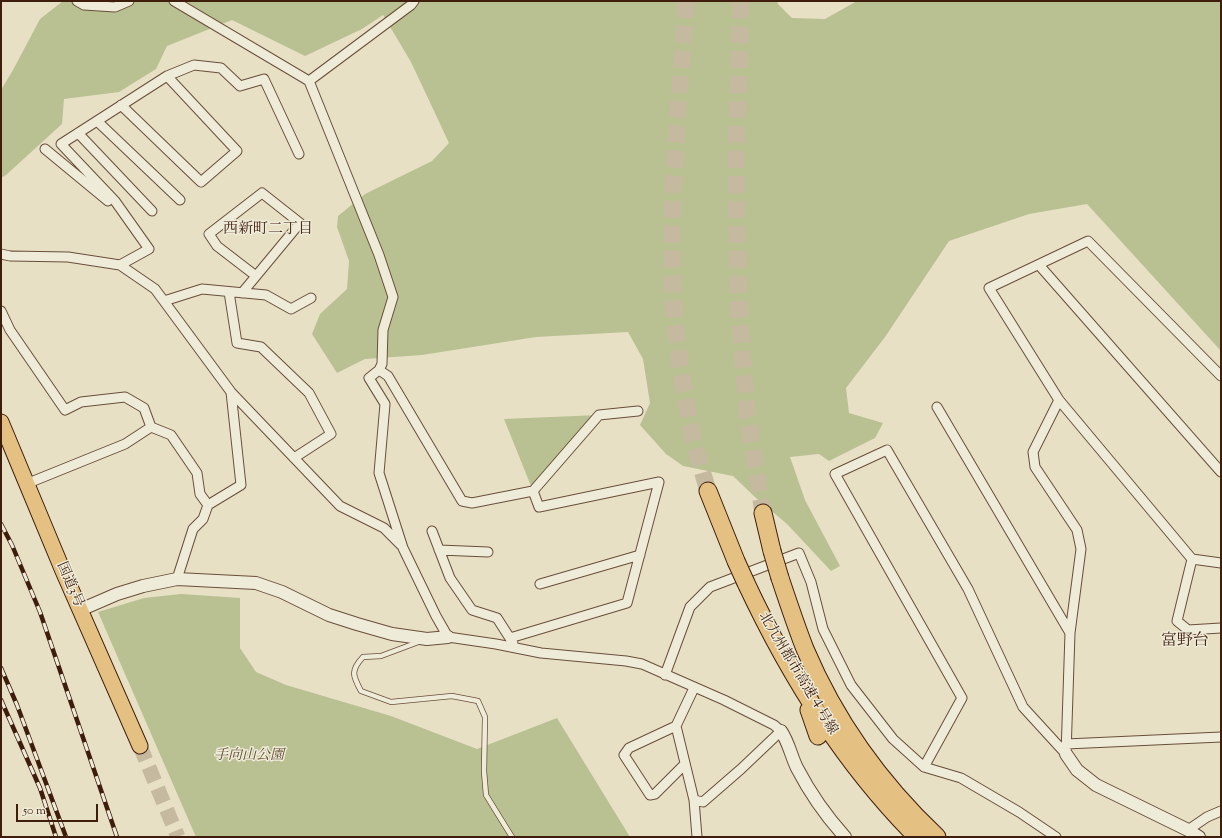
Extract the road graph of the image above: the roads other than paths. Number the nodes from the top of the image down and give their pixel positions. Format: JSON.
{"nodes":[{"id":1,"x":77,"y":1,"type":"edge"},
{"id":2,"x":129,"y":1,"type":"edge"},
{"id":3,"x":174,"y":1,"type":"edge"},
{"id":4,"x":414,"y":1,"type":"edge"},
{"id":5,"x":167,"y":76,"type":"junction"},
{"id":6,"x":309,"y":81,"type":"junction"},
{"id":7,"x":121,"y":105,"type":"junction"},
{"id":8,"x":97,"y":121,"type":"junction"},
{"id":9,"x":78,"y":133,"type":"junction"},
{"id":10,"x":45,"y":149,"type":"dead end"},
{"id":11,"x":299,"y":154,"type":"dead end"},
{"id":12,"x":180,"y":200,"type":"dead end"},
{"id":13,"x":152,"y":212,"type":"dead end"},
{"id":14,"x":123,"y":213,"type":"junction"},
{"id":15,"x":1,"y":254,"type":"edge"},
{"id":16,"x":120,"y":265,"type":"junction"},
{"id":17,"x":1039,"y":265,"type":"junction"},
{"id":18,"x":256,"y":276,"type":"dead end"},
{"id":19,"x":229,"y":292,"type":"junction"},
{"id":20,"x":242,"y":293,"type":"junction"},
{"id":21,"x":311,"y":298,"type":"dead end"},
{"id":22,"x":164,"y":301,"type":"junction"},
{"id":23,"x":1,"y":311,"type":"edge"},
{"id":24,"x":379,"y":370,"type":"junction"},
{"id":25,"x":1221,"y":376,"type":"edge"},
{"id":26,"x":231,"y":392,"type":"junction"},
{"id":27,"x":1059,"y":400,"type":"junction"},
{"id":28,"x":937,"y":407,"type":"dead end"},
{"id":29,"x":638,"y":411,"type":"dead end"},
{"id":30,"x":1,"y":422,"type":"edge"},
{"id":31,"x":151,"y":427,"type":"junction"},
{"id":32,"x":294,"y":458,"type":"junction"},
{"id":33,"x":1221,"y":472,"type":"edge"},
{"id":34,"x":26,"y":484,"type":"junction"},
{"id":35,"x":533,"y":491,"type":"junction"},
{"id":36,"x":708,"y":491,"type":"tunnel mouth"},
{"id":37,"x":208,"y":505,"type":"junction"},
{"id":38,"x":763,"y":513,"type":"tunnel mouth"},
{"id":39,"x":432,"y":531,"type":"dead end"},
{"id":40,"x":403,"y":548,"type":"junction"},
{"id":41,"x":439,"y":550,"type":"junction"},
{"id":42,"x":488,"y":552,"type":"dead end"},
{"id":43,"x":640,"y":555,"type":"junction"},
{"id":44,"x":1192,"y":559,"type":"junction"},
{"id":45,"x":1221,"y":563,"type":"edge"},
{"id":46,"x":177,"y":579,"type":"junction"},
{"id":47,"x":540,"y":584,"type":"dead end"},
{"id":48,"x":80,"y":610,"type":"junction"},
{"id":49,"x":1221,"y":628,"type":"edge"},
{"id":50,"x":1070,"y":633,"type":"junction"},
{"id":51,"x":448,"y":637,"type":"junction"},
{"id":52,"x":510,"y":638,"type":"junction"},
{"id":53,"x":427,"y":639,"type":"junction"},
{"id":54,"x":517,"y":649,"type":"junction"},
{"id":55,"x":665,"y":675,"type":"junction"},
{"id":56,"x":798,"y":680,"type":"junction"},
{"id":57,"x":694,"y":688,"type":"junction"},
{"id":58,"x":676,"y":726,"type":"junction"},
{"id":59,"x":781,"y":731,"type":"junction"},
{"id":60,"x":818,"y":736,"type":"dead end"},
{"id":61,"x":1221,"y":737,"type":"edge"},
{"id":62,"x":140,"y":746,"type":"tunnel mouth"},
{"id":63,"x":1066,"y":749,"type":"junction"},
{"id":64,"x":685,"y":764,"type":"junction"},
{"id":65,"x":924,"y":768,"type":"junction"},
{"id":66,"x":694,"y":800,"type":"junction"},
{"id":67,"x":1221,"y":811,"type":"edge"},
{"id":68,"x":1188,"y":830,"type":"junction"},
{"id":69,"x":512,"y":837,"type":"edge"},
{"id":70,"x":697,"y":837,"type":"edge"},
{"id":71,"x":845,"y":837,"type":"edge"},
{"id":72,"x":917,"y":837,"type":"edge"},
{"id":73,"x":937,"y":837,"type":"edge"},
{"id":74,"x":1056,"y":837,"type":"edge"},
{"id":75,"x":1199,"y":837,"type":"edge"}],
"edges":[{"from":1,"to":2,"type":"street"},
{"from":3,"to":6,"type":"street"},
{"from":4,"to":6,"type":"street"},
{"from":5,"to":7,"type":"street"},
{"from":5,"to":7,"type":"street"},
{"from":5,"to":11,"type":"street"},
{"from":6,"to":24,"type":"street"},
{"from":7,"to":8,"type":"street"},
{"from":8,"to":9,"type":"street"},
{"from":8,"to":12,"type":"street"},
{"from":9,"to":13,"type":"street"},
{"from":9,"to":14,"type":"street"},
{"from":10,"to":14,"type":"street"},
{"from":14,"to":16,"type":"street"},
{"from":15,"to":16,"type":"street"},
{"from":16,"to":22,"type":"street"},
{"from":17,"to":25,"type":"street"},
{"from":17,"to":27,"type":"street"},
{"from":17,"to":33,"type":"street"},
{"from":18,"to":20,"type":"street"},
{"from":19,"to":20,"type":"street"},
{"from":19,"to":22,"type":"street"},
{"from":19,"to":32,"type":"street"},
{"from":20,"to":21,"type":"street"},
{"from":22,"to":26,"type":"street"},
{"from":23,"to":31,"type":"street"},
{"from":24,"to":35,"type":"street"},
{"from":24,"to":40,"type":"street"},
{"from":26,"to":32,"type":"street"},
{"from":26,"to":37,"type":"street"},
{"from":27,"to":44,"type":"street"},
{"from":27,"to":50,"type":"street"},
{"from":28,"to":50,"type":"street"},
{"from":29,"to":35,"type":"street"},
{"from":30,"to":34,"type":"highway","name":"国道3号"},
{"from":31,"to":34,"type":"street"},
{"from":31,"to":37,"type":"street"},
{"from":32,"to":40,"type":"street"},
{"from":34,"to":48,"type":"highway","name":"国道3号"},
{"from":35,"to":43,"type":"street"},
{"from":36,"to":56,"type":"highway","name":"北九州都市高速４号線","bridge":true},
{"from":37,"to":46,"type":"street"},
{"from":38,"to":73,"type":"highway","name":"北九州都市高速４号線","bridge":true},
{"from":39,"to":41,"type":"street"},
{"from":40,"to":51,"type":"street"},
{"from":41,"to":42,"type":"street"},
{"from":41,"to":52,"type":"street"},
{"from":43,"to":47,"type":"street"},
{"from":43,"to":52,"type":"street"},
{"from":44,"to":45,"type":"street"},
{"from":44,"to":49,"type":"street"},
{"from":46,"to":48,"type":"street"},
{"from":46,"to":53,"type":"street"},
{"from":48,"to":62,"type":"highway","name":"国道3号"},
{"from":50,"to":63,"type":"street"},
{"from":51,"to":53,"type":"street"},
{"from":51,"to":54,"type":"street"},
{"from":52,"to":54,"type":"street"},
{"from":53,"to":69,"type":"lane"},
{"from":54,"to":55,"type":"street"},
{"from":55,"to":57,"type":"street"},
{"from":55,"to":65,"type":"street"},
{"from":56,"to":60,"type":"highway"},
{"from":56,"to":72,"type":"highway","name":"北九州都市高速４号線"},
{"from":57,"to":58,"type":"street"},
{"from":57,"to":59,"type":"street"},
{"from":58,"to":64,"type":"street"},
{"from":58,"to":64,"type":"street"},
{"from":59,"to":66,"type":"street"},
{"from":59,"to":71,"type":"street"},
{"from":61,"to":63,"type":"street"},
{"from":63,"to":65,"type":"street"},
{"from":63,"to":68,"type":"street"},
{"from":64,"to":66,"type":"street"},
{"from":65,"to":74,"type":"street"},
{"from":66,"to":70,"type":"street"},
{"from":67,"to":68,"type":"street"},
{"from":68,"to":75,"type":"street"}]}
